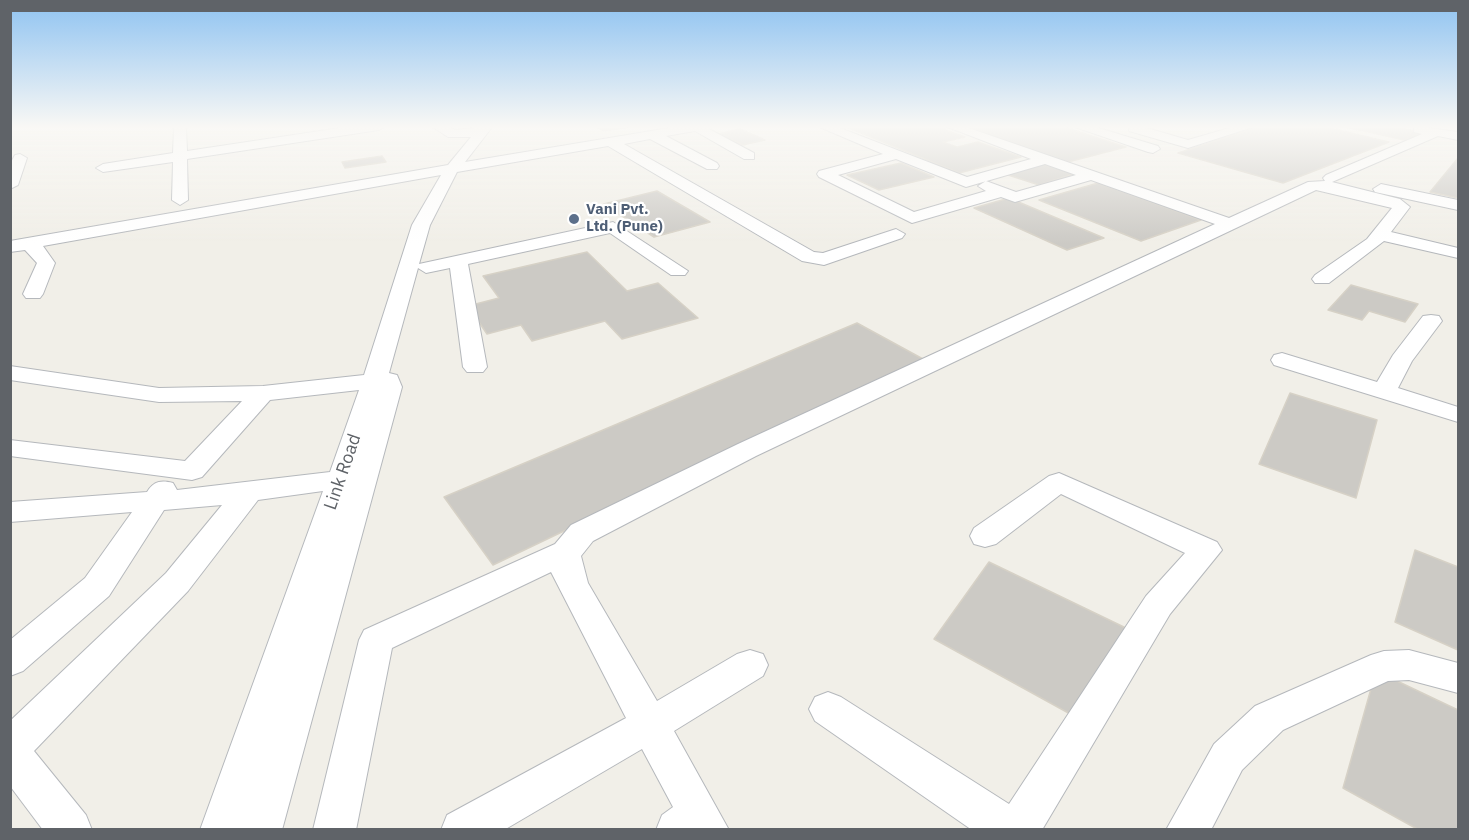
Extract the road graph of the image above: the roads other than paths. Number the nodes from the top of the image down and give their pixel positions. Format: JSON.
{"nodes":[{"id":1,"x":17,"y":165,"type":"edge"},
{"id":2,"x":123,"y":165,"type":"edge"},
{"id":3,"x":180,"y":165,"type":"edge"},
{"id":4,"x":403,"y":165,"type":"edge"},
{"id":5,"x":435,"y":165,"type":"edge"},
{"id":6,"x":449,"y":165,"type":"edge"},
{"id":7,"x":451,"y":165,"type":"edge"},
{"id":8,"x":651,"y":165,"type":"edge"},
{"id":9,"x":857,"y":165,"type":"edge"},
{"id":10,"x":922,"y":165,"type":"edge"},
{"id":11,"x":1025,"y":165,"type":"edge"},
{"id":12,"x":1063,"y":165,"type":"edge"},
{"id":13,"x":1360,"y":165,"type":"edge"},
{"id":14,"x":103,"y":168,"type":"dead end"},
{"id":15,"x":360,"y":169,"type":"dead end"},
{"id":16,"x":1092,"y":176,"type":"junction"},
{"id":17,"x":972,"y":181,"type":"junction"},
{"id":18,"x":10,"y":185,"type":"edge"},
{"id":19,"x":1001,"y":192,"type":"junction"},
{"id":20,"x":180,"y":200,"type":"dead end"},
{"id":21,"x":1458,"y":205,"type":"edge"},
{"id":22,"x":1230,"y":224,"type":"junction"},
{"id":23,"x":896,"y":234,"type":"dead end"},
{"id":24,"x":1380,"y":235,"type":"junction"},
{"id":25,"x":16,"y":248,"type":"edge"},
{"id":26,"x":1458,"y":253,"type":"edge"},
{"id":27,"x":458,"y":260,"type":"junction"},
{"id":28,"x":426,"y":267,"type":"junction"},
{"id":29,"x":678,"y":271,"type":"dead end"},
{"id":30,"x":1322,"y":279,"type":"dead end"},
{"id":31,"x":33,"y":294,"type":"dead end"},
{"id":32,"x":1431,"y":321,"type":"dead end"},
{"id":33,"x":1282,"y":360,"type":"dead end"},
{"id":34,"x":475,"y":367,"type":"dead end"},
{"id":35,"x":10,"y":373,"type":"edge"},
{"id":36,"x":383,"y":381,"type":"junction"},
{"id":37,"x":1384,"y":392,"type":"junction"},
{"id":38,"x":263,"y":393,"type":"junction"},
{"id":39,"x":1458,"y":415,"type":"edge"},
{"id":40,"x":10,"y":448,"type":"edge"},
{"id":41,"x":172,"y":468,"type":"junction"},
{"id":42,"x":340,"y":480,"type":"junction"},
{"id":43,"x":249,"y":492,"type":"junction"},
{"id":44,"x":158,"y":500,"type":"junction"},
{"id":45,"x":10,"y":512,"type":"edge"},
{"id":46,"x":985,"y":536,"type":"dead end"},
{"id":47,"x":565,"y":552,"type":"junction"},
{"id":48,"x":10,"y":661,"type":"edge"},
{"id":49,"x":750,"y":665,"type":"dead end"},
{"id":50,"x":1458,"y":678,"type":"edge"},
{"id":51,"x":828,"y":709,"type":"dead end"},
{"id":52,"x":650,"y":725,"type":"junction"},
{"id":53,"x":10,"y":750,"type":"edge"},
{"id":54,"x":695,"y":824,"type":"edge"},
{"id":55,"x":71,"y":830,"type":"edge"},
{"id":56,"x":221,"y":830,"type":"edge"},
{"id":57,"x":260,"y":830,"type":"edge"},
{"id":58,"x":334,"y":830,"type":"edge"},
{"id":59,"x":462,"y":830,"type":"edge"},
{"id":60,"x":1010,"y":830,"type":"edge"},
{"id":61,"x":1017,"y":830,"type":"edge"},
{"id":62,"x":1187,"y":830,"type":"edge"}],
"edges":[{"from":1,"to":18,"type":"street"},
{"from":2,"to":14,"type":"street"},
{"from":3,"to":20,"type":"street"},
{"from":4,"to":15,"type":"street"},
{"from":5,"to":25,"type":"street"},
{"from":6,"to":36,"type":"street","name":"Link Road"},
{"from":7,"to":28,"type":"street","name":"Link Road"},
{"from":8,"to":23,"type":"street"},
{"from":9,"to":19,"type":"street"},
{"from":10,"to":17,"type":"street"},
{"from":11,"to":17,"type":"street"},
{"from":12,"to":16,"type":"street"},
{"from":13,"to":21,"type":"street"},
{"from":16,"to":19,"type":"street"},
{"from":16,"to":22,"type":"street"},
{"from":17,"to":19,"type":"street"},
{"from":22,"to":24,"type":"street"},
{"from":22,"to":47,"type":"street"},
{"from":24,"to":26,"type":"street"},
{"from":24,"to":30,"type":"street"},
{"from":25,"to":31,"type":"street"},
{"from":27,"to":28,"type":"street"},
{"from":27,"to":29,"type":"street"},
{"from":27,"to":34,"type":"street"},
{"from":28,"to":36,"type":"street","name":"Link Road"},
{"from":32,"to":37,"type":"street"},
{"from":33,"to":37,"type":"street"},
{"from":35,"to":38,"type":"street"},
{"from":36,"to":38,"type":"street"},
{"from":36,"to":42,"type":"street","name":"Link Road"},
{"from":36,"to":57,"type":"street","name":"Link Road"},
{"from":37,"to":39,"type":"street"},
{"from":38,"to":41,"type":"street"},
{"from":40,"to":41,"type":"street"},
{"from":41,"to":44,"type":"street"},
{"from":42,"to":43,"type":"street"},
{"from":42,"to":56,"type":"street","name":"Link Road"},
{"from":43,"to":44,"type":"street"},
{"from":43,"to":53,"type":"street"},
{"from":44,"to":45,"type":"street"},
{"from":44,"to":48,"type":"street"},
{"from":46,"to":61,"type":"street"},
{"from":47,"to":52,"type":"street"},
{"from":47,"to":58,"type":"street"},
{"from":49,"to":52,"type":"street"},
{"from":50,"to":62,"type":"street"},
{"from":51,"to":60,"type":"street"},
{"from":52,"to":54,"type":"street"},
{"from":52,"to":59,"type":"street"},
{"from":53,"to":55,"type":"street"}]}
